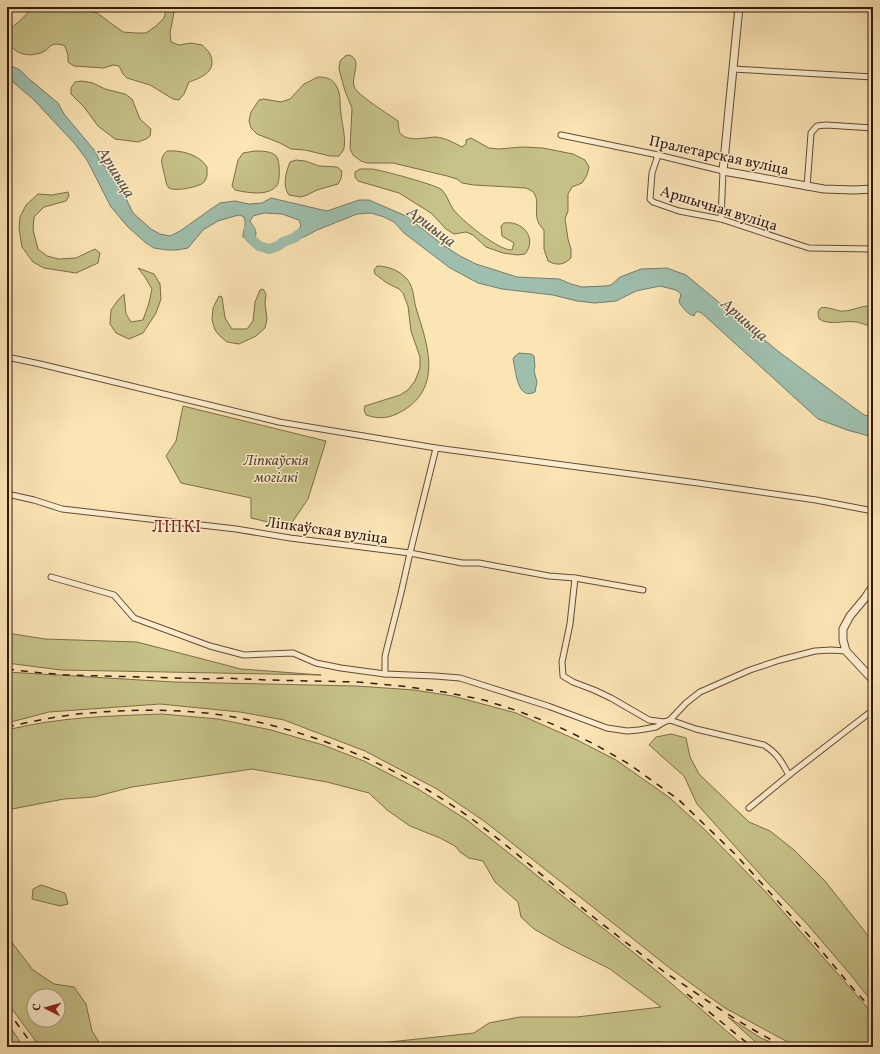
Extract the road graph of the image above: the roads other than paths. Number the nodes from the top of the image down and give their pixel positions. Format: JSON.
{"nodes":[{"id":1,"x":739,"y":7,"type":"edge"},
{"id":2,"x":733,"y":69,"type":"junction"},
{"id":3,"x":873,"y":77,"type":"edge"},
{"id":4,"x":873,"y":128,"type":"edge"},
{"id":5,"x":561,"y":135,"type":"dead end"},
{"id":6,"x":658,"y":155,"type":"junction"},
{"id":7,"x":723,"y":171,"type":"junction"},
{"id":8,"x":807,"y":187,"type":"junction"},
{"id":9,"x":873,"y":189,"type":"edge"},
{"id":10,"x":721,"y":218,"type":"junction"},
{"id":11,"x":873,"y":249,"type":"edge"},
{"id":12,"x":7,"y":357,"type":"edge"},
{"id":13,"x":436,"y":448,"type":"junction"},
{"id":14,"x":7,"y":494,"type":"edge"},
{"id":15,"x":873,"y":511,"type":"edge"},
{"id":16,"x":410,"y":553,"type":"junction"},
{"id":17,"x":50,"y":577,"type":"dead end"},
{"id":18,"x":575,"y":578,"type":"junction"},
{"id":19,"x":873,"y":586,"type":"edge"},
{"id":20,"x":643,"y":590,"type":"dead end"},
{"id":21,"x":846,"y":650,"type":"junction"},
{"id":22,"x":385,"y":674,"type":"junction"},
{"id":23,"x":873,"y":680,"type":"edge"},
{"id":24,"x":873,"y":710,"type":"edge"},
{"id":25,"x":667,"y":721,"type":"junction"},
{"id":26,"x":789,"y":775,"type":"junction"},
{"id":27,"x":749,"y":808,"type":"dead end"}],
"edges":[{"from":1,"to":2,"type":"street"},
{"from":2,"to":3,"type":"street"},
{"from":2,"to":7,"type":"street"},
{"from":4,"to":8,"type":"street"},
{"from":5,"to":6,"type":"street","name":"Пралетарская вуліца"},
{"from":6,"to":7,"type":"street","name":"Пралетарская вуліца"},
{"from":6,"to":10,"type":"street","name":"Аршычная вуліца"},
{"from":7,"to":8,"type":"street","name":"Пралетарская вуліца"},
{"from":7,"to":10,"type":"street"},
{"from":8,"to":9,"type":"street","name":"Пралетарская вуліца"},
{"from":10,"to":11,"type":"street","name":"Аршычная вуліца"},
{"from":12,"to":13,"type":"street"},
{"from":13,"to":15,"type":"street"},
{"from":13,"to":16,"type":"street"},
{"from":14,"to":16,"type":"street","name":"Ліпкаўская вуліца"},
{"from":16,"to":18,"type":"street","name":"Ліпкаўская вуліца"},
{"from":16,"to":22,"type":"street"},
{"from":17,"to":22,"type":"street"},
{"from":18,"to":20,"type":"street","name":"Ліпкаўская вуліца"},
{"from":18,"to":25,"type":"street"},
{"from":19,"to":21,"type":"street"},
{"from":21,"to":23,"type":"street"},
{"from":21,"to":25,"type":"street"},
{"from":22,"to":25,"type":"street"},
{"from":24,"to":26,"type":"street"},
{"from":25,"to":26,"type":"street"},
{"from":26,"to":27,"type":"street"}]}
